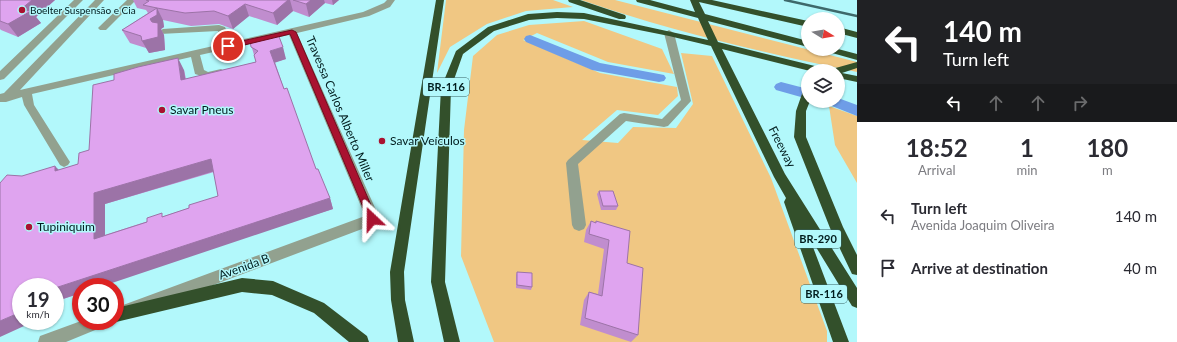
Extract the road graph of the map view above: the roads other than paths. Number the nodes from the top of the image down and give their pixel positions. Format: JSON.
{"nodes":[{"id":1,"x":79,"y":0,"type":"edge"},
{"id":2,"x":100,"y":0,"type":"edge"},
{"id":3,"x":132,"y":0,"type":"edge"},
{"id":4,"x":391,"y":0,"type":"edge"},
{"id":5,"x":440,"y":0,"type":"edge"},
{"id":6,"x":572,"y":0,"type":"edge"},
{"id":7,"x":640,"y":0,"type":"edge"},
{"id":8,"x":694,"y":0,"type":"edge"},
{"id":9,"x":701,"y":0,"type":"edge"},
{"id":10,"x":801,"y":22,"type":"edge"},
{"id":11,"x":103,"y":28,"type":"dead end"},
{"id":12,"x":163,"y":32,"type":"dead end"},
{"id":13,"x":292,"y":32,"type":"junction"},
{"id":14,"x":845,"y":32,"type":"edge"},
{"id":15,"x":669,"y":33,"type":"junction"},
{"id":16,"x":857,"y":35,"type":"edge"},
{"id":17,"x":801,"y":42,"type":"edge"},
{"id":18,"x":228,"y":46,"type":"junction"},
{"id":19,"x":195,"y":54,"type":"junction"},
{"id":20,"x":845,"y":54,"type":"edge"},
{"id":21,"x":857,"y":57,"type":"edge"},
{"id":22,"x":857,"y":65,"type":"edge"},
{"id":23,"x":801,"y":66,"type":"edge"},
{"id":24,"x":845,"y":68,"type":"edge"},
{"id":25,"x":229,"y":70,"type":"edge"},
{"id":26,"x":0,"y":77,"type":"edge"},
{"id":27,"x":26,"y":93,"type":"junction"},
{"id":28,"x":2,"y":100,"type":"edge"},
{"id":29,"x":802,"y":108,"type":"edge"},
{"id":30,"x":64,"y":162,"type":"dead end"},
{"id":31,"x":780,"y":177,"type":"junction"},
{"id":32,"x":372,"y":219,"type":"joint"},
{"id":33,"x":579,"y":224,"type":"dead end"},
{"id":34,"x":857,"y":269,"type":"edge"},
{"id":35,"x":857,"y":301,"type":"edge"},
{"id":36,"x":124,"y":312,"type":"edge"},
{"id":37,"x":124,"y":313,"type":"edge"},
{"id":38,"x":77,"y":330,"type":"edge"},
{"id":39,"x":46,"y":342,"type":"edge"},
{"id":40,"x":361,"y":342,"type":"edge"},
{"id":41,"x":406,"y":342,"type":"edge"},
{"id":42,"x":452,"y":342,"type":"edge"},
{"id":43,"x":841,"y":342,"type":"edge"}],
"edges":[{"from":1,"to":26,"type":"street"},
{"from":2,"to":28,"type":"street"},
{"from":3,"to":11,"type":"street"},
{"from":4,"to":13,"type":"street"},
{"from":5,"to":41,"type":"highway"},
{"from":6,"to":15,"type":"highway"},
{"from":7,"to":17,"type":"highway"},
{"from":8,"to":31,"type":"highway","name":"Freeway","number":"BR-116"},
{"from":9,"to":10,"type":"highway"},
{"from":12,"to":18,"type":"street"},
{"from":13,"to":18,"type":"street"},
{"from":13,"to":32,"type":"street","name":"Travessa Carlos Alberto Miller"},
{"from":14,"to":16,"type":"highway"},
{"from":15,"to":23,"type":"highway","number":"BR-116"},
{"from":15,"to":33,"type":"street"},
{"from":15,"to":42,"type":"highway","number":"BR-116"},
{"from":18,"to":19,"type":"street"},
{"from":19,"to":25,"type":"street"},
{"from":19,"to":27,"type":"street"},
{"from":20,"to":21,"type":"highway"},
{"from":22,"to":24,"type":"highway"},
{"from":27,"to":28,"type":"street"},
{"from":27,"to":30,"type":"street"},
{"from":29,"to":34,"type":"highway"},
{"from":31,"to":35,"type":"highway","name":"Freeway","number":"BR-290"},
{"from":31,"to":43,"type":"highway","number":"BR-116"},
{"from":32,"to":36,"type":"street","name":"Avenida B"},
{"from":37,"to":40,"type":"highway"},
{"from":38,"to":39,"type":"street"}]}
